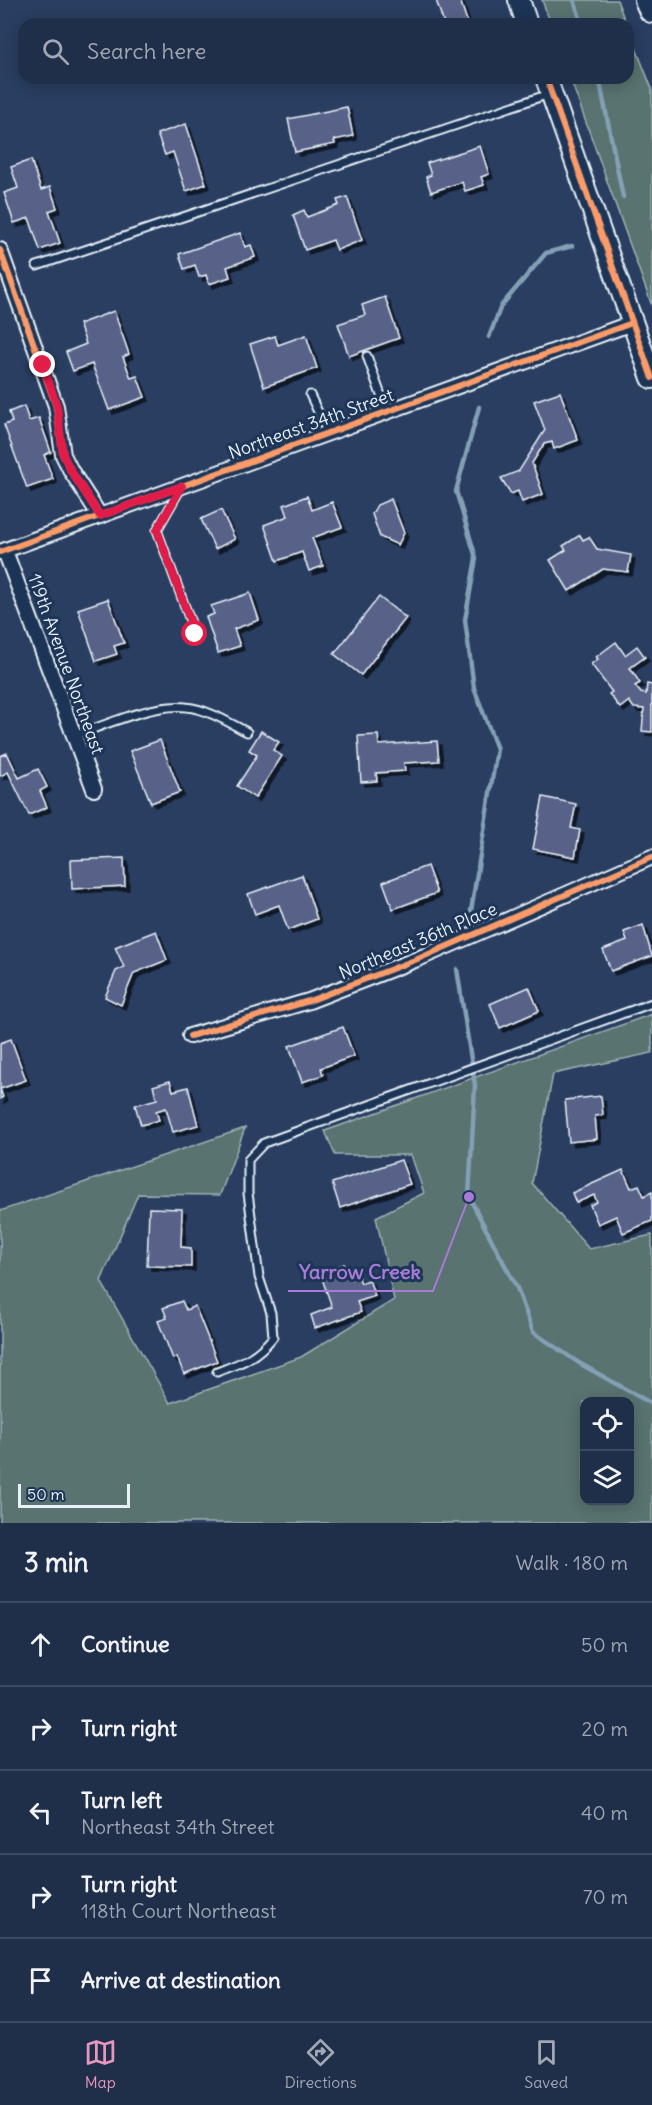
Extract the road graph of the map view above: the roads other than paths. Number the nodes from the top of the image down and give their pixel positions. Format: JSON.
{"nodes":[{"id":1,"x":519,"y":0,"type":"edge"},
{"id":2,"x":648,"y":0,"type":"edge"},
{"id":3,"x":652,"y":9,"type":"edge"},
{"id":4,"x":525,"y":18,"type":"edge"},
{"id":5,"x":549,"y":86,"type":"edge"},
{"id":6,"x":0,"y":250,"type":"edge"},
{"id":7,"x":37,"y":267,"type":"dead end"},
{"id":8,"x":632,"y":323,"type":"junction"},
{"id":9,"x":367,"y":356,"type":"dead end"},
{"id":10,"x":652,"y":378,"type":"edge"},
{"id":11,"x":310,"y":395,"type":"dead end"},
{"id":12,"x":387,"y":412,"type":"junction"},
{"id":13,"x":328,"y":433,"type":"junction"},
{"id":14,"x":182,"y":486,"type":"junction"},
{"id":15,"x":100,"y":516,"type":"junction"},
{"id":16,"x":2,"y":551,"type":"edge"},
{"id":17,"x":195,"y":634,"type":"dead end"},
{"id":18,"x":247,"y":732,"type":"dead end"},
{"id":19,"x":74,"y":736,"type":"junction"},
{"id":20,"x":94,"y":789,"type":"dead end"},
{"id":21,"x":652,"y":857,"type":"edge"},
{"id":22,"x":652,"y":1003,"type":"edge"},
{"id":23,"x":190,"y":1036,"type":"dead end"},
{"id":24,"x":217,"y":1371,"type":"dead end"}],
"edges":[{"from":1,"to":4,"type":"street"},
{"from":2,"to":3,"type":"highway"},
{"from":5,"to":7,"type":"lane"},
{"from":5,"to":8,"type":"street"},
{"from":6,"to":15,"type":"street"},
{"from":8,"to":10,"type":"street"},
{"from":8,"to":12,"type":"street","name":"Northeast 34th Street"},
{"from":9,"to":12,"type":"lane"},
{"from":11,"to":13,"type":"lane"},
{"from":12,"to":13,"type":"street","name":"Northeast 34th Street"},
{"from":13,"to":14,"type":"street","name":"Northeast 34th Street"},
{"from":14,"to":15,"type":"street","name":"Northeast 34th Street"},
{"from":14,"to":17,"type":"lane"},
{"from":15,"to":16,"type":"street","name":"Northeast 34th Street"},
{"from":16,"to":19,"type":"street","name":"119th Avenue Northeast"},
{"from":18,"to":19,"type":"lane"},
{"from":19,"to":20,"type":"street","name":"119th Avenue Northeast"},
{"from":21,"to":23,"type":"street","name":"Northeast 36th Place"},
{"from":22,"to":24,"type":"lane"}]}
